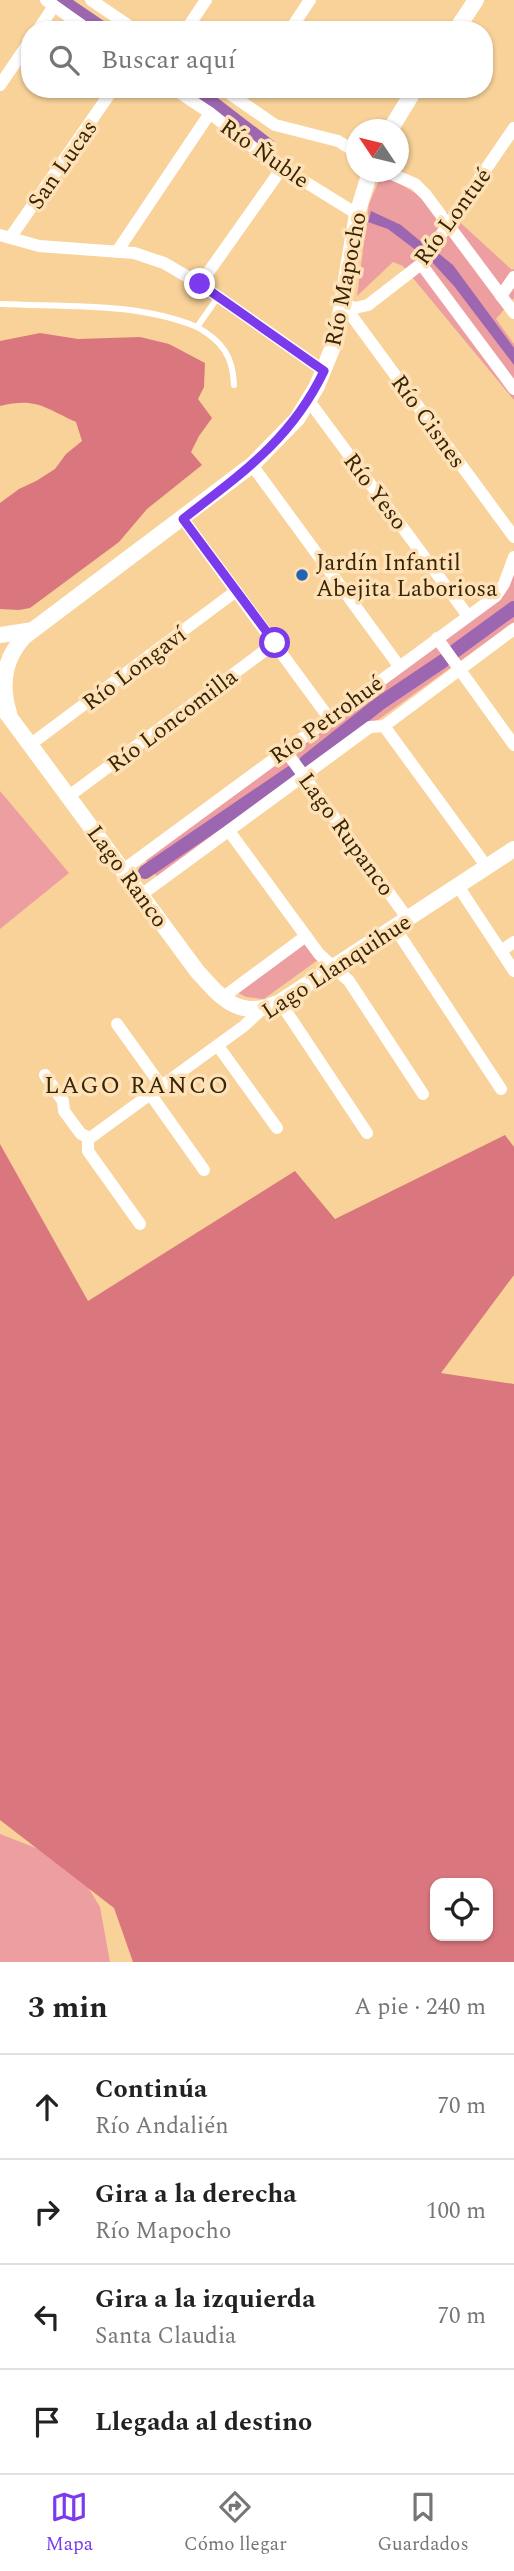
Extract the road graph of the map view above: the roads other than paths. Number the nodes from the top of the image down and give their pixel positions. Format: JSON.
{"nodes":[{"id":1,"x":206,"y":0,"type":"edge"},
{"id":2,"x":310,"y":0,"type":"edge"},
{"id":3,"x":476,"y":0,"type":"edge"},
{"id":4,"x":95,"y":1,"type":"edge"},
{"id":5,"x":50,"y":3,"type":"edge"},
{"id":6,"x":42,"y":21,"type":"edge"},
{"id":7,"x":75,"y":21,"type":"edge"},
{"id":8,"x":123,"y":21,"type":"edge"},
{"id":9,"x":192,"y":21,"type":"edge"},
{"id":10,"x":296,"y":21,"type":"edge"},
{"id":11,"x":462,"y":21,"type":"edge"},
{"id":12,"x":21,"y":54,"type":"edge"},
{"id":13,"x":0,"y":85,"type":"edge"},
{"id":14,"x":106,"y":98,"type":"edge"},
{"id":15,"x":187,"y":98,"type":"edge"},
{"id":16,"x":235,"y":98,"type":"edge"},
{"id":17,"x":243,"y":98,"type":"edge"},
{"id":18,"x":410,"y":98,"type":"edge"},
{"id":19,"x":241,"y":102,"type":"junction"},
{"id":20,"x":209,"y":113,"type":"junction"},
{"id":21,"x":397,"y":119,"type":"edge"},
{"id":22,"x":514,"y":128,"type":"edge"},
{"id":23,"x":346,"y":146,"type":"edge"},
{"id":24,"x":282,"y":168,"type":"junction"},
{"id":25,"x":409,"y":181,"type":"edge"},
{"id":26,"x":367,"y":182,"type":"edge"},
{"id":27,"x":357,"y":214,"type":"junction"},
{"id":28,"x":448,"y":225,"type":"junction"},
{"id":29,"x":5,"y":237,"type":"edge"},
{"id":30,"x":118,"y":250,"type":"junction"},
{"id":31,"x":421,"y":264,"type":"junction"},
{"id":32,"x":514,"y":277,"type":"edge"},
{"id":33,"x":200,"y":284,"type":"junction"},
{"id":34,"x":502,"y":296,"type":"junction"},
{"id":35,"x":218,"y":297,"type":"junction"},
{"id":36,"x":0,"y":303,"type":"edge"},
{"id":37,"x":343,"y":304,"type":"junction"},
{"id":38,"x":514,"y":313,"type":"edge"},
{"id":39,"x":197,"y":327,"type":"junction"},
{"id":40,"x":324,"y":371,"type":"junction"},
{"id":41,"x":234,"y":385,"type":"dead end"},
{"id":42,"x":514,"y":389,"type":"edge"},
{"id":43,"x":309,"y":401,"type":"junction"},
{"id":44,"x":252,"y":466,"type":"junction"},
{"id":45,"x":183,"y":519,"type":"junction"},
{"id":46,"x":514,"y":537,"type":"edge"},
{"id":47,"x":514,"y":557,"type":"edge"},
{"id":48,"x":236,"y":591,"type":"junction"},
{"id":49,"x":468,"y":615,"type":"junction"},
{"id":50,"x":514,"y":629,"type":"edge"},
{"id":51,"x":33,"y":630,"type":"junction"},
{"id":52,"x":0,"y":635,"type":"edge"},
{"id":53,"x":437,"y":638,"type":"junction"},
{"id":54,"x":275,"y":643,"type":"junction"},
{"id":55,"x":399,"y":666,"type":"junction"},
{"id":56,"x":459,"y":670,"type":"junction"},
{"id":57,"x":0,"y":704,"type":"edge"},
{"id":58,"x":11,"y":718,"type":"junction"},
{"id":59,"x":329,"y":718,"type":"junction"},
{"id":60,"x":384,"y":726,"type":"junction"},
{"id":61,"x":31,"y":744,"type":"junction"},
{"id":62,"x":514,"y":746,"type":"edge"},
{"id":63,"x":285,"y":750,"type":"junction"},
{"id":64,"x":304,"y":776,"type":"junction"},
{"id":65,"x":69,"y":796,"type":"junction"},
{"id":66,"x":229,"y":831,"type":"junction"},
{"id":67,"x":514,"y":849,"type":"edge"},
{"id":68,"x":487,"y":867,"type":"junction"},
{"id":69,"x":122,"y":870,"type":"junction"},
{"id":70,"x":458,"y":886,"type":"junction"},
{"id":71,"x":141,"y":895,"type":"junction"},
{"id":72,"x":401,"y":924,"type":"junction"},
{"id":73,"x":306,"y":936,"type":"junction"},
{"id":74,"x":514,"y":942,"type":"edge"},
{"id":75,"x":501,"y":951,"type":"junction"},
{"id":76,"x":334,"y":968,"type":"junction"},
{"id":77,"x":514,"y":971,"type":"edge"},
{"id":78,"x":222,"y":998,"type":"junction"},
{"id":79,"x":280,"y":1002,"type":"junction"},
{"id":80,"x":262,"y":1009,"type":"junction"},
{"id":81,"x":117,"y":1024,"type":"dead end"},
{"id":82,"x":218,"y":1046,"type":"junction"},
{"id":83,"x":45,"y":1075,"type":"dead end"},
{"id":84,"x":162,"y":1087,"type":"junction"},
{"id":85,"x":501,"y":1089,"type":"dead end"},
{"id":86,"x":423,"y":1094,"type":"dead end"},
{"id":87,"x":151,"y":1095,"type":"junction"},
{"id":88,"x":277,"y":1128,"type":"dead end"},
{"id":89,"x":367,"y":1133,"type":"dead end"},
{"id":90,"x":88,"y":1138,"type":"junction"},
{"id":91,"x":204,"y":1170,"type":"dead end"},
{"id":92,"x":139,"y":1224,"type":"dead end"}],
"edges":[{"from":1,"to":9,"type":"street"},
{"from":2,"to":10,"type":"street"},
{"from":3,"to":11,"type":"street"},
{"from":4,"to":8,"type":"street"},
{"from":5,"to":6,"type":"street"},
{"from":5,"to":7,"type":"street"},
{"from":12,"to":13,"type":"street"},
{"from":14,"to":29,"type":"street","name":"San Lucas"},
{"from":15,"to":20,"type":"street","name":"Río Ñuble"},
{"from":16,"to":19,"type":"street","name":"Río Ñuble"},
{"from":17,"to":19,"type":"street"},
{"from":18,"to":21,"type":"street"},
{"from":19,"to":23,"type":"street","name":"Río Ñuble"},
{"from":20,"to":24,"type":"street","name":"Río Ñuble"},
{"from":20,"to":30,"type":"street"},
{"from":22,"to":28,"type":"street","name":"Río Lontué"},
{"from":24,"to":27,"type":"street","name":"Río Ñuble"},
{"from":24,"to":33,"type":"street"},
{"from":25,"to":28,"type":"street"},
{"from":26,"to":27,"type":"street","name":"Río Mapocho"},
{"from":27,"to":37,"type":"street","name":"Río Mapocho"},
{"from":28,"to":31,"type":"street","name":"Río Lontué"},
{"from":28,"to":34,"type":"street"},
{"from":29,"to":30,"type":"street"},
{"from":30,"to":33,"type":"street"},
{"from":31,"to":37,"type":"street","name":"Río Lontué"},
{"from":31,"to":42,"type":"street"},
{"from":32,"to":34,"type":"street"},
{"from":33,"to":35,"type":"street"},
{"from":34,"to":38,"type":"street"},
{"from":35,"to":39,"type":"lane"},
{"from":35,"to":40,"type":"street"},
{"from":36,"to":39,"type":"lane"},
{"from":37,"to":40,"type":"street","name":"Río Mapocho"},
{"from":37,"to":46,"type":"street","name":"Río Cisnes"},
{"from":39,"to":41,"type":"lane"},
{"from":40,"to":43,"type":"street","name":"Río Mapocho"},
{"from":43,"to":44,"type":"street","name":"Río Mapocho"},
{"from":43,"to":49,"type":"street","name":"Río Yeso"},
{"from":44,"to":45,"type":"street","name":"Río Mapocho"},
{"from":44,"to":55,"type":"street"},
{"from":45,"to":48,"type":"street"},
{"from":45,"to":51,"type":"street","name":"Río Mapocho"},
{"from":47,"to":49,"type":"street","name":"Río Petrohué"},
{"from":48,"to":54,"type":"street"},
{"from":48,"to":61,"type":"street","name":"Río Longaví"},
{"from":49,"to":53,"type":"street","name":"Río Petrohué"},
{"from":50,"to":56,"type":"street","name":"Río Petrohué"},
{"from":51,"to":52,"type":"street","name":"Río Mapocho"},
{"from":51,"to":58,"type":"street","name":"Río Mapocho"},
{"from":53,"to":55,"type":"street","name":"Río Petrohué"},
{"from":53,"to":56,"type":"street"},
{"from":54,"to":59,"type":"street"},
{"from":54,"to":65,"type":"street","name":"Río Loncomilla"},
{"from":55,"to":59,"type":"street","name":"Río Petrohué"},
{"from":56,"to":60,"type":"street","name":"Río Petrohué"},
{"from":56,"to":62,"type":"street"},
{"from":57,"to":58,"type":"street"},
{"from":58,"to":61,"type":"street","name":"Lago Ranco"},
{"from":59,"to":63,"type":"street","name":"Río Petrohué"},
{"from":60,"to":64,"type":"street","name":"Río Petrohué"},
{"from":60,"to":68,"type":"street"},
{"from":61,"to":65,"type":"street","name":"Lago Ranco"},
{"from":63,"to":64,"type":"street","name":"Lago Rupanco"},
{"from":63,"to":69,"type":"street","name":"Río Petrohué"},
{"from":64,"to":66,"type":"street","name":"Río Petrohué"},
{"from":64,"to":72,"type":"street","name":"Lago Rupanco"},
{"from":65,"to":69,"type":"street","name":"Lago Ranco"},
{"from":66,"to":71,"type":"street","name":"Río Petrohué"},
{"from":66,"to":73,"type":"street"},
{"from":67,"to":68,"type":"street","name":"Lago Llanquihue"},
{"from":68,"to":70,"type":"street","name":"Lago Llanquihue"},
{"from":69,"to":71,"type":"street","name":"Lago Ranco"},
{"from":70,"to":72,"type":"street","name":"Lago Llanquihue"},
{"from":70,"to":75,"type":"street"},
{"from":71,"to":78,"type":"street","name":"Lago Ranco"},
{"from":72,"to":76,"type":"street","name":"Lago Llanquihue"},
{"from":72,"to":85,"type":"street","name":"Lago Rupanco"},
{"from":73,"to":76,"type":"street"},
{"from":73,"to":78,"type":"street"},
{"from":74,"to":75,"type":"street"},
{"from":75,"to":77,"type":"street"},
{"from":76,"to":79,"type":"street","name":"Lago Llanquihue"},
{"from":76,"to":86,"type":"street"},
{"from":78,"to":80,"type":"street","name":"Lago Ranco"},
{"from":79,"to":80,"type":"street","name":"Lago Llanquihue"},
{"from":79,"to":89,"type":"street"},
{"from":80,"to":82,"type":"street","name":"Lago Llanquihue"},
{"from":81,"to":84,"type":"street"},
{"from":82,"to":84,"type":"street","name":"Lago Llanquihue"},
{"from":82,"to":88,"type":"street"},
{"from":83,"to":90,"type":"street"},
{"from":84,"to":87,"type":"street","name":"Lago Llanquihue"},
{"from":87,"to":90,"type":"street","name":"Lago Llanquihue"},
{"from":87,"to":91,"type":"street"},
{"from":90,"to":92,"type":"street"}]}
